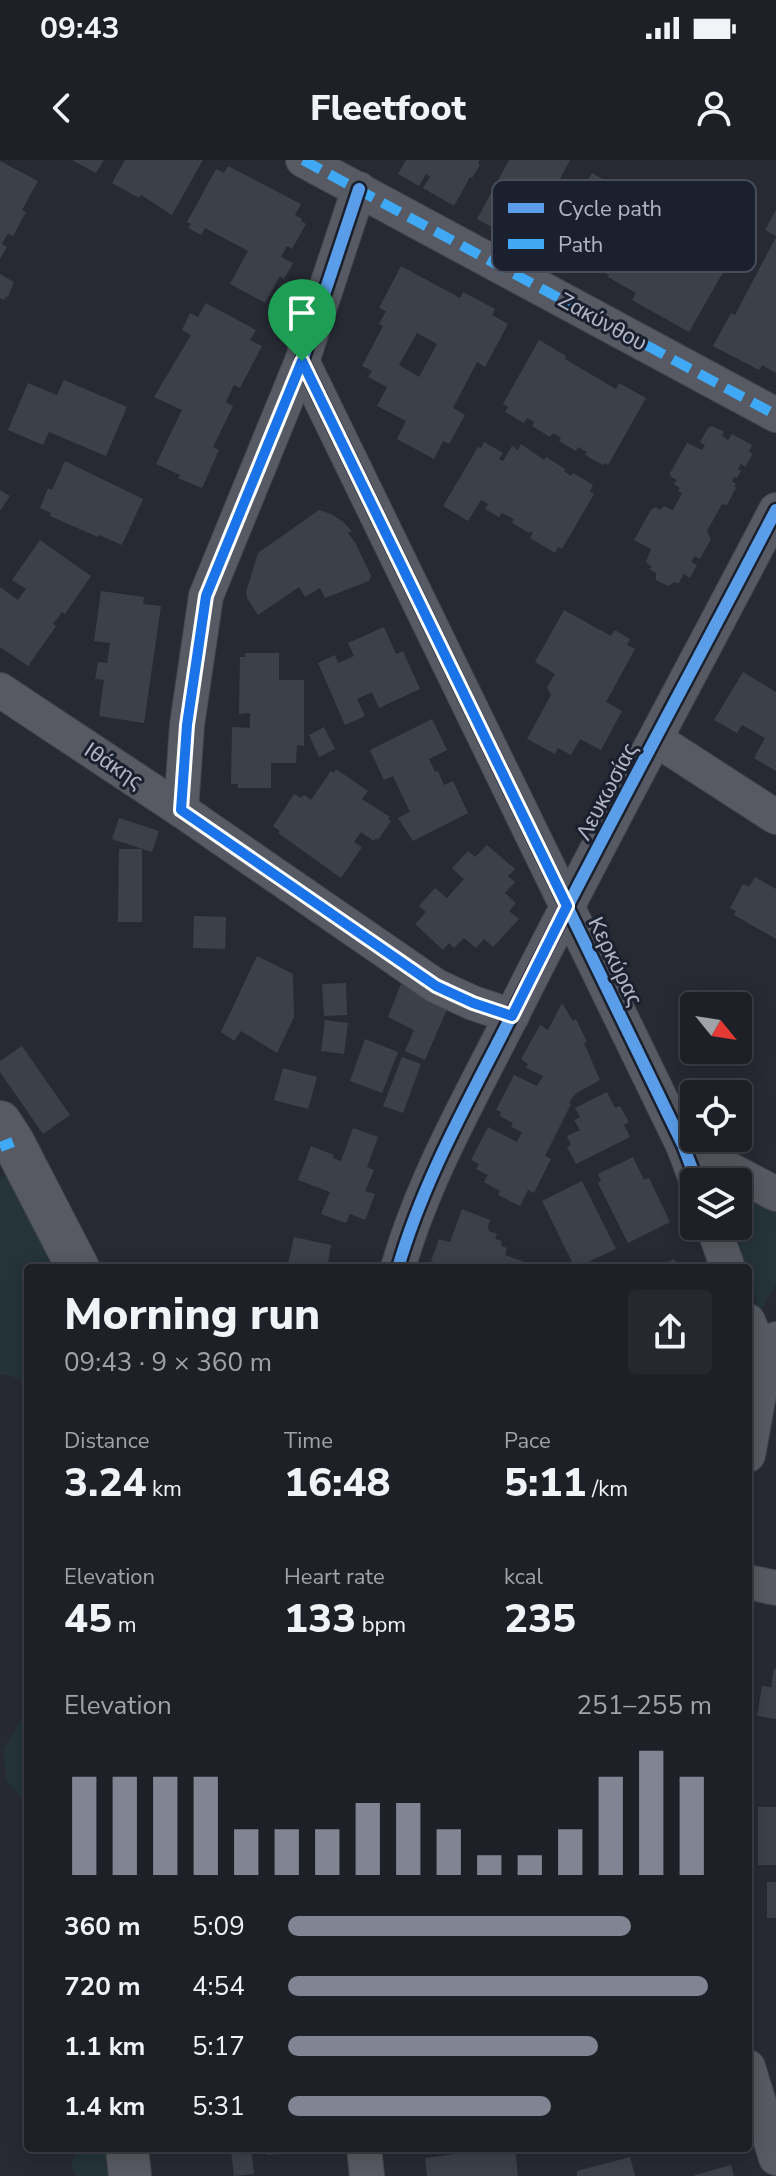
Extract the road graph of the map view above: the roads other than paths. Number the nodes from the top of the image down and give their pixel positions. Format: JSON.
{"nodes":[{"id":1,"x":303,"y":160,"type":"edge"},
{"id":2,"x":359,"y":189,"type":"junction"},
{"id":3,"x":492,"y":261,"type":"edge"},
{"id":4,"x":512,"y":272,"type":"edge"},
{"id":5,"x":302,"y":361,"type":"junction"},
{"id":6,"x":776,"y":415,"type":"edge"},
{"id":7,"x":776,"y":510,"type":"edge"},
{"id":8,"x":0,"y":690,"type":"edge"},
{"id":9,"x":657,"y":740,"type":"junction"},
{"id":10,"x":181,"y":810,"type":"junction"},
{"id":11,"x":776,"y":817,"type":"edge"},
{"id":12,"x":567,"y":906,"type":"junction"},
{"id":13,"x":512,"y":1016,"type":"junction"},
{"id":14,"x":0,"y":1122,"type":"edge"},
{"id":15,"x":680,"y":1139,"type":"edge"},
{"id":16,"x":696,"y":1152,"type":"edge"},
{"id":17,"x":776,"y":1194,"type":"edge"},
{"id":18,"x":718,"y":1240,"type":"edge"},
{"id":19,"x":76,"y":1264,"type":"edge"},
{"id":20,"x":399,"y":1264,"type":"edge"},
{"id":21,"x":727,"y":1264,"type":"edge"},
{"id":22,"x":752,"y":1326,"type":"edge"},
{"id":23,"x":771,"y":1350,"type":"edge"},
{"id":24,"x":752,"y":1437,"type":"edge"},
{"id":25,"x":752,"y":1583,"type":"edge"},
{"id":26,"x":776,"y":1588,"type":"edge"},
{"id":27,"x":752,"y":2080,"type":"edge"},
{"id":28,"x":127,"y":2152,"type":"edge"},
{"id":29,"x":364,"y":2152,"type":"edge"},
{"id":30,"x":776,"y":2158,"type":"edge"},
{"id":31,"x":130,"y":2176,"type":"edge"},
{"id":32,"x":367,"y":2176,"type":"edge"}],
"edges":[{"from":1,"to":2,"type":"street","name":"Ζακύνθου"},
{"from":2,"to":3,"type":"street","name":"Ζακύνθου"},
{"from":2,"to":5,"type":"street"},
{"from":4,"to":6,"type":"street","name":"Ζακύνθου"},
{"from":5,"to":10,"type":"street"},
{"from":5,"to":12,"type":"street","name":"Κερκύρας"},
{"from":7,"to":9,"type":"street","name":"Λευκωσίας"},
{"from":8,"to":10,"type":"street","name":"Ιθάκης"},
{"from":9,"to":11,"type":"street"},
{"from":9,"to":12,"type":"street","name":"Λευκωσίας"},
{"from":10,"to":13,"type":"street","name":"Ιθάκης"},
{"from":12,"to":13,"type":"street","name":"Λευκωσίας"},
{"from":12,"to":15,"type":"street","name":"Κερκύρας"},
{"from":13,"to":20,"type":"street","name":"Λευκωσίας"},
{"from":14,"to":19,"type":"street"},
{"from":16,"to":17,"type":"street"},
{"from":18,"to":21,"type":"street"},
{"from":22,"to":23,"type":"street"},
{"from":23,"to":24,"type":"street"},
{"from":25,"to":26,"type":"street"},
{"from":27,"to":30,"type":"street"},
{"from":28,"to":31,"type":"street"},
{"from":29,"to":32,"type":"street"}]}
